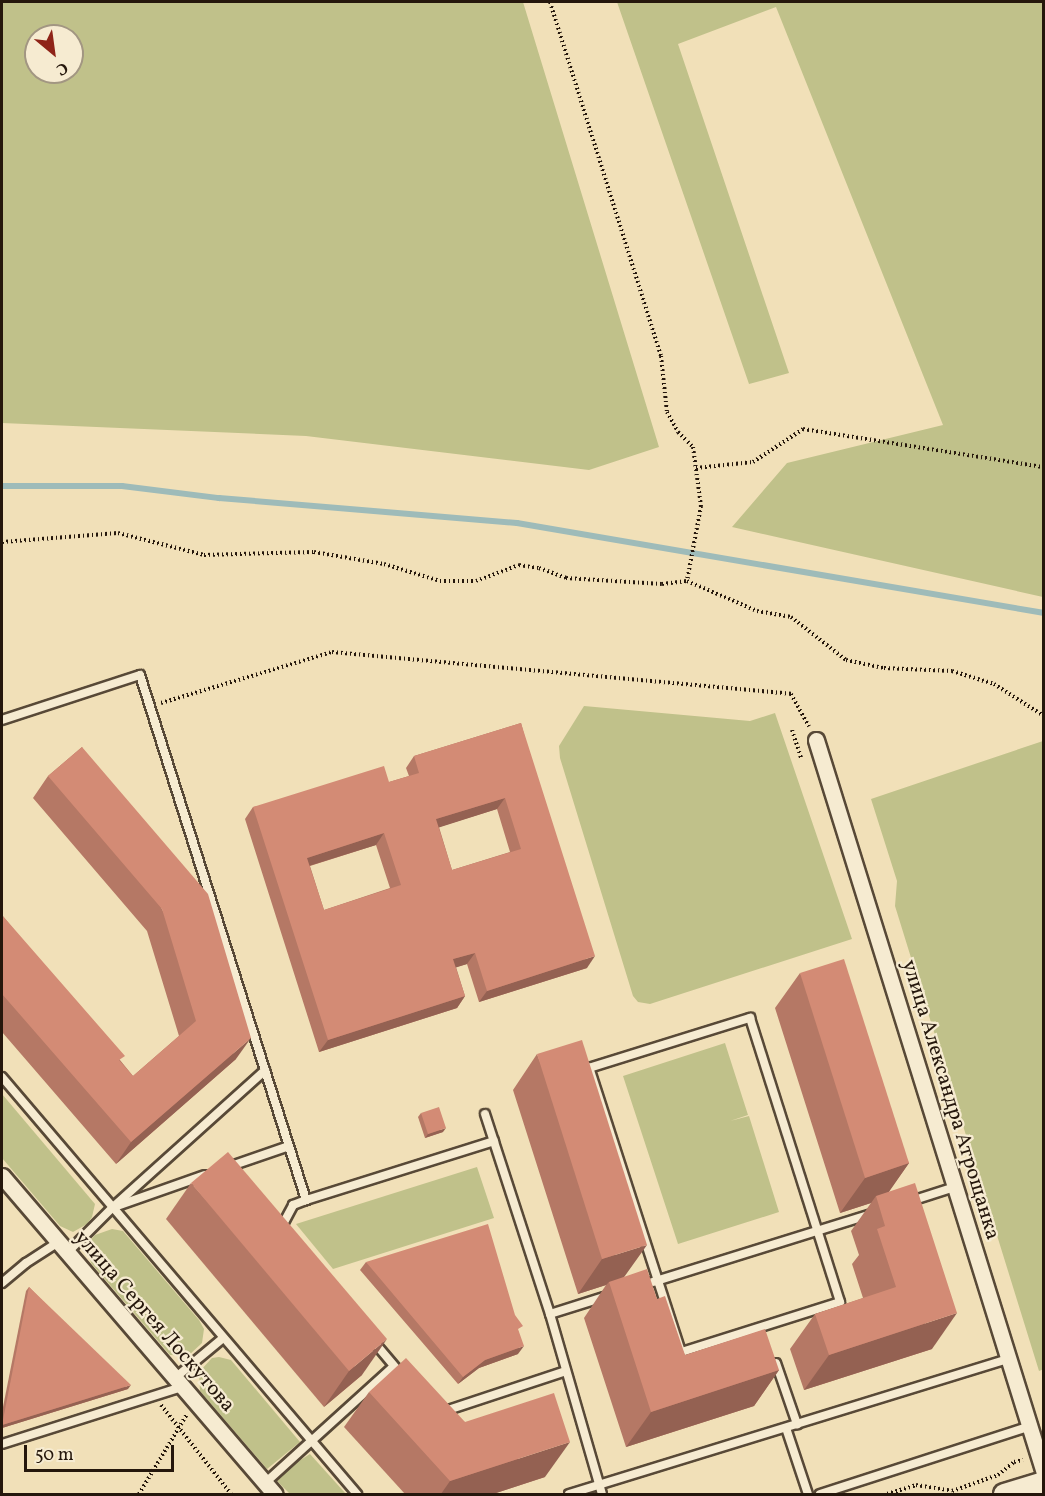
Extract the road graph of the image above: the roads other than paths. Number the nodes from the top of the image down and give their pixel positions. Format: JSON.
{"nodes":[{"id":1,"x":2,"y":720,"type":"edge"},
{"id":2,"x":816,"y":740,"type":"road end"},
{"id":3,"x":265,"y":1070,"type":"junction"},
{"id":4,"x":2,"y":1077,"type":"edge"},
{"id":5,"x":485,"y":1114,"type":"dead end"},
{"id":6,"x":494,"y":1142,"type":"junction"},
{"id":7,"x":289,"y":1146,"type":"junction"},
{"id":8,"x":222,"y":1169,"type":"edge"},
{"id":9,"x":211,"y":1173,"type":"edge"},
{"id":10,"x":2,"y":1176,"type":"edge"},
{"id":11,"x":955,"y":1187,"type":"junction"},
{"id":12,"x":306,"y":1200,"type":"junction"},
{"id":13,"x":902,"y":1204,"type":"edge"},
{"id":14,"x":112,"y":1208,"type":"junction"},
{"id":15,"x":881,"y":1211,"type":"edge"},
{"id":16,"x":817,"y":1231,"type":"junction"},
{"id":17,"x":283,"y":1235,"type":"edge"},
{"id":18,"x":63,"y":1248,"type":"junction"},
{"id":19,"x":657,"y":1281,"type":"junction"},
{"id":20,"x":2,"y":1283,"type":"edge"},
{"id":21,"x":647,"y":1284,"type":"edge"},
{"id":22,"x":614,"y":1294,"type":"edge"},
{"id":23,"x":550,"y":1314,"type":"junction"},
{"id":24,"x":764,"y":1326,"type":"junction"},
{"id":25,"x":364,"y":1331,"type":"edge"},
{"id":26,"x":768,"y":1337,"type":"edge"},
{"id":27,"x":223,"y":1338,"type":"junction"},
{"id":28,"x":775,"y":1359,"type":"edge"},
{"id":29,"x":1009,"y":1359,"type":"junction"},
{"id":30,"x":394,"y":1366,"type":"junction"},
{"id":31,"x":566,"y":1371,"type":"junction"},
{"id":32,"x":408,"y":1382,"type":"edge"},
{"id":33,"x":179,"y":1383,"type":"junction"},
{"id":34,"x":435,"y":1414,"type":"edge"},
{"id":35,"x":797,"y":1424,"type":"junction"},
{"id":36,"x":1030,"y":1426,"type":"junction"},
{"id":37,"x":786,"y":1428,"type":"junction"},
{"id":38,"x":311,"y":1441,"type":"junction"},
{"id":39,"x":2,"y":1444,"type":"edge"},
{"id":40,"x":1044,"y":1473,"type":"edge"},
{"id":41,"x":1044,"y":1482,"type":"edge"},
{"id":42,"x":599,"y":1485,"type":"junction"},
{"id":43,"x":270,"y":1489,"type":"edge"},
{"id":44,"x":357,"y":1494,"type":"edge"},
{"id":45,"x":569,"y":1494,"type":"edge"},
{"id":46,"x":602,"y":1494,"type":"edge"},
{"id":47,"x":808,"y":1494,"type":"edge"},
{"id":48,"x":820,"y":1494,"type":"edge"},
{"id":49,"x":1004,"y":1494,"type":"edge"}],
"edges":[{"from":1,"to":3,"type":"lane"},
{"from":2,"to":11,"type":"street","name":"улица Александра Атрощанка"},
{"from":3,"to":7,"type":"lane"},
{"from":3,"to":14,"type":"lane"},
{"from":4,"to":14,"type":"lane"},
{"from":5,"to":6,"type":"lane"},
{"from":6,"to":12,"type":"lane"},
{"from":6,"to":23,"type":"lane"},
{"from":7,"to":8,"type":"lane"},
{"from":7,"to":12,"type":"lane"},
{"from":9,"to":14,"type":"lane"},
{"from":10,"to":18,"type":"street","name":"улица Сергея Лоскутова"},
{"from":11,"to":13,"type":"lane"},
{"from":11,"to":29,"type":"street","name":"улица Александра Атрощанка"},
{"from":12,"to":17,"type":"lane"},
{"from":14,"to":18,"type":"lane"},
{"from":14,"to":27,"type":"lane"},
{"from":15,"to":16,"type":"lane"},
{"from":16,"to":19,"type":"lane"},
{"from":16,"to":19,"type":"lane"},
{"from":16,"to":24,"type":"lane"},
{"from":18,"to":20,"type":"lane"},
{"from":18,"to":33,"type":"street","name":"улица Сергея Лоскутова"},
{"from":19,"to":21,"type":"lane"},
{"from":19,"to":24,"type":"lane"},
{"from":22,"to":23,"type":"lane"},
{"from":23,"to":31,"type":"lane"},
{"from":24,"to":26,"type":"lane"},
{"from":25,"to":30,"type":"lane"},
{"from":27,"to":33,"type":"lane"},
{"from":27,"to":38,"type":"lane"},
{"from":28,"to":35,"type":"lane"},
{"from":29,"to":35,"type":"lane"},
{"from":29,"to":36,"type":"street","name":"улица Александра Атрощанка"},
{"from":30,"to":32,"type":"lane"},
{"from":30,"to":38,"type":"lane"},
{"from":31,"to":34,"type":"lane"},
{"from":31,"to":42,"type":"lane"},
{"from":33,"to":39,"type":"lane"},
{"from":33,"to":43,"type":"street","name":"улица Сергея Лоскутова"},
{"from":35,"to":37,"type":"lane"},
{"from":36,"to":40,"type":"street","name":"улица Александра Атрощанка"},
{"from":36,"to":48,"type":"lane"},
{"from":37,"to":42,"type":"lane"},
{"from":37,"to":47,"type":"lane"},
{"from":38,"to":43,"type":"lane"},
{"from":38,"to":44,"type":"lane"},
{"from":41,"to":49,"type":"street"},
{"from":42,"to":45,"type":"lane"},
{"from":42,"to":46,"type":"lane"}]}
